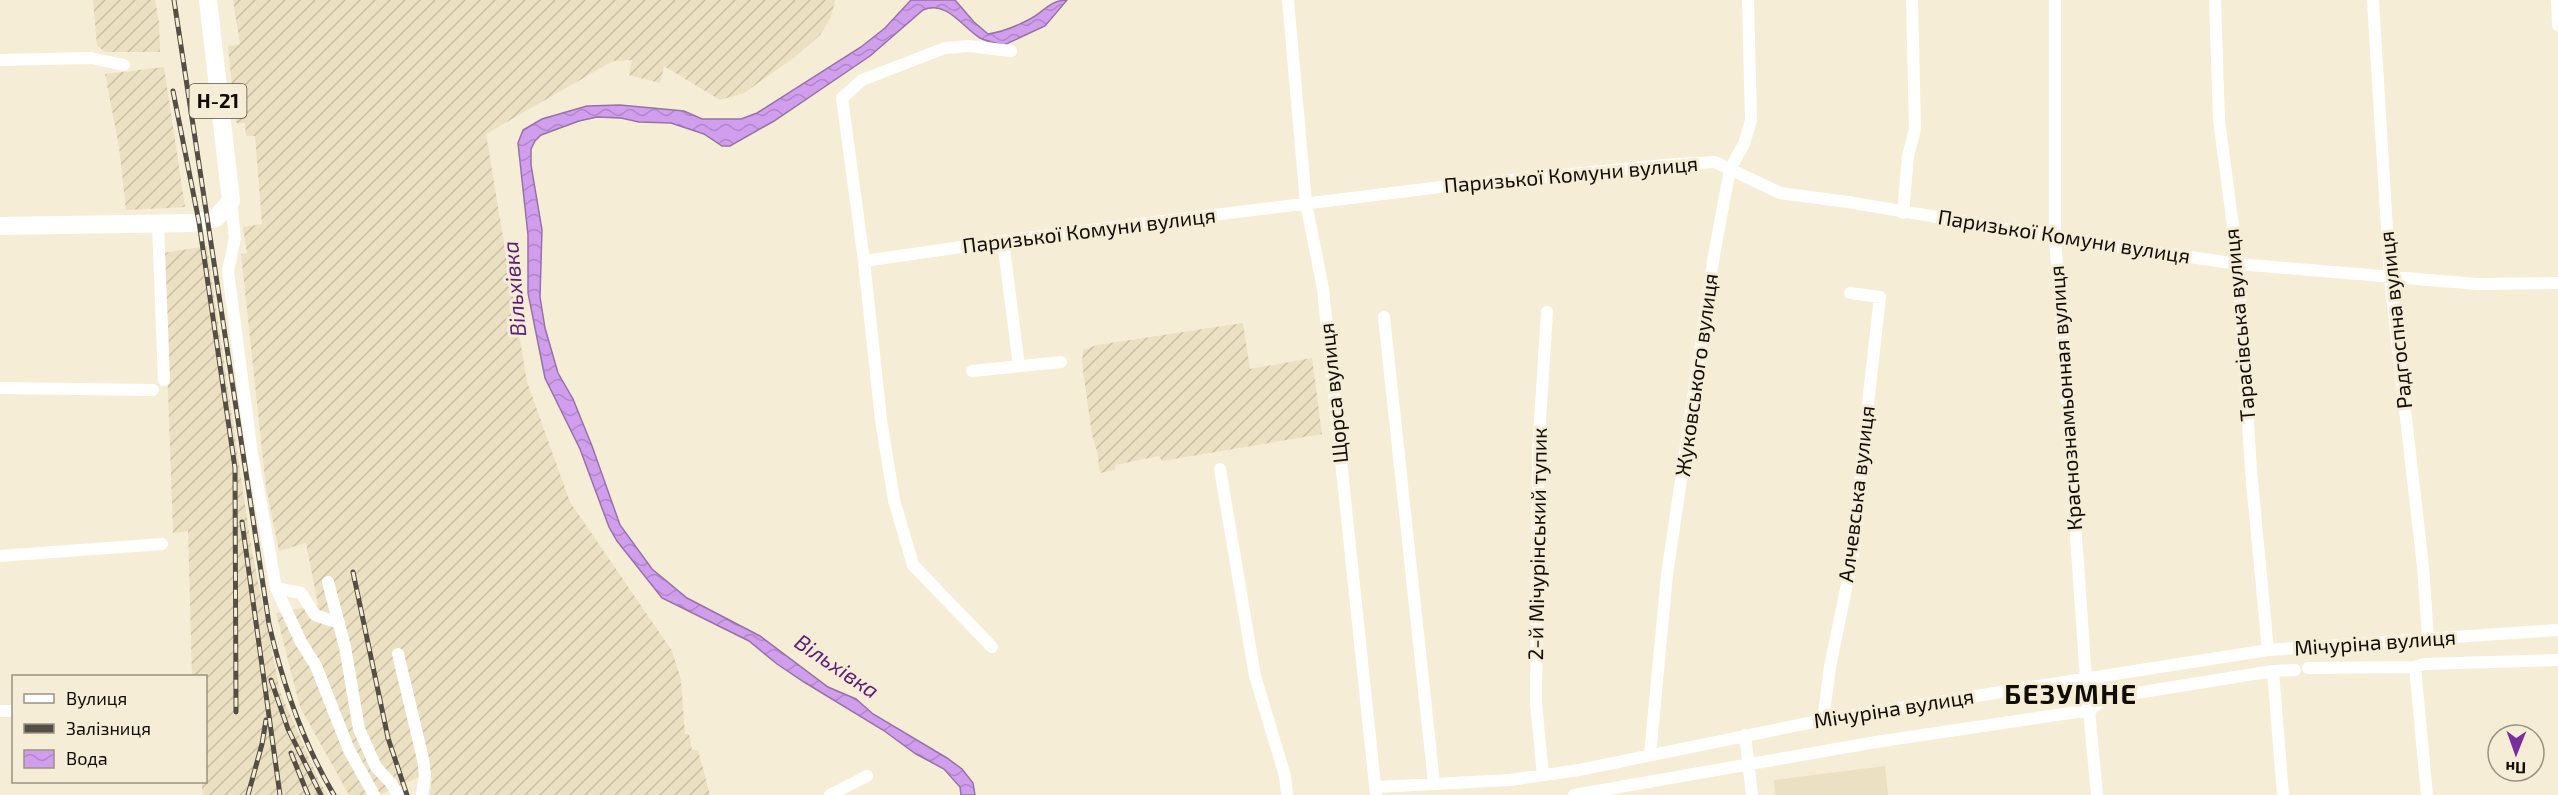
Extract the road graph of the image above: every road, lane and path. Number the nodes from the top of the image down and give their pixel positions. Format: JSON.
{"nodes":[{"id":1,"x":208,"y":0,"type":"edge"},
{"id":2,"x":1288,"y":0,"type":"edge"},
{"id":3,"x":1748,"y":0,"type":"edge"},
{"id":4,"x":1912,"y":0,"type":"edge"},
{"id":5,"x":2055,"y":0,"type":"edge"},
{"id":6,"x":2215,"y":0,"type":"edge"},
{"id":7,"x":2373,"y":0,"type":"edge"},
{"id":8,"x":2557,"y":0,"type":"edge"},
{"id":9,"x":2558,"y":25,"type":"edge"},
{"id":10,"x":1011,"y":51,"type":"dead end"},
{"id":11,"x":0,"y":60,"type":"edge"},
{"id":12,"x":124,"y":65,"type":"dead end"},
{"id":13,"x":1730,"y":169,"type":"junction"},
{"id":14,"x":231,"y":201,"type":"junction"},
{"id":15,"x":1306,"y":203,"type":"junction"},
{"id":16,"x":1903,"y":213,"type":"junction"},
{"id":17,"x":158,"y":224,"type":"junction"},
{"id":18,"x":0,"y":226,"type":"edge"},
{"id":19,"x":2055,"y":237,"type":"junction"},
{"id":20,"x":1003,"y":241,"type":"junction"},
{"id":21,"x":864,"y":261,"type":"junction"},
{"id":22,"x":2238,"y":264,"type":"junction"},
{"id":23,"x":2390,"y":278,"type":"junction"},
{"id":24,"x":2558,"y":283,"type":"edge"},
{"id":25,"x":1850,"y":293,"type":"dead end"},
{"id":26,"x":1547,"y":312,"type":"dead end"},
{"id":27,"x":1384,"y":317,"type":"dead end"},
{"id":28,"x":1061,"y":362,"type":"dead end"},
{"id":29,"x":1019,"y":366,"type":"junction"},
{"id":30,"x":972,"y":371,"type":"dead end"},
{"id":31,"x":164,"y":380,"type":"dead end"},
{"id":32,"x":0,"y":388,"type":"edge"},
{"id":33,"x":153,"y":390,"type":"dead end"},
{"id":34,"x":1220,"y":468,"type":"dead end"},
{"id":35,"x":162,"y":544,"type":"dead end"},
{"id":36,"x":0,"y":556,"type":"edge"},
{"id":37,"x":328,"y":582,"type":"dead end"},
{"id":38,"x":276,"y":588,"type":"junction"},
{"id":39,"x":339,"y":623,"type":"junction"},
{"id":40,"x":2558,"y":630,"type":"edge"},
{"id":41,"x":2428,"y":638,"type":"junction"},
{"id":42,"x":992,"y":647,"type":"dead end"},
{"id":43,"x":2268,"y":650,"type":"junction"},
{"id":44,"x":398,"y":654,"type":"dead end"},
{"id":45,"x":2558,"y":660,"type":"edge"},
{"id":46,"x":2415,"y":667,"type":"junction"},
{"id":47,"x":2273,"y":671,"type":"junction"},
{"id":48,"x":2086,"y":679,"type":"junction"},
{"id":49,"x":2091,"y":710,"type":"junction"},
{"id":50,"x":1823,"y":720,"type":"junction"},
{"id":51,"x":1745,"y":735,"type":"junction"},
{"id":52,"x":1650,"y":755,"type":"junction"},
{"id":53,"x":1749,"y":763,"type":"junction"},
{"id":54,"x":1543,"y":775,"type":"junction"},
{"id":55,"x":867,"y":776,"type":"dead end"},
{"id":56,"x":1434,"y":783,"type":"junction"},
{"id":57,"x":1376,"y":791,"type":"edge"},
{"id":58,"x":374,"y":795,"type":"edge"},
{"id":59,"x":398,"y":795,"type":"edge"},
{"id":60,"x":422,"y":795,"type":"edge"},
{"id":61,"x":830,"y":795,"type":"edge"},
{"id":62,"x":1287,"y":795,"type":"edge"},
{"id":63,"x":1574,"y":795,"type":"edge"},
{"id":64,"x":1752,"y":795,"type":"edge"},
{"id":65,"x":2097,"y":795,"type":"edge"},
{"id":66,"x":2283,"y":795,"type":"edge"},
{"id":67,"x":2427,"y":795,"type":"edge"}],
"edges":[{"from":1,"to":14,"type":"main road","number":"Н-21"},
{"from":2,"to":15,"type":"street","name":"Щорса вулиця"},
{"from":3,"to":13,"type":"street","name":"Жуковського вулиця"},
{"from":4,"to":16,"type":"street"},
{"from":5,"to":19,"type":"street","name":"Краснознамьонная вулиця"},
{"from":6,"to":22,"type":"street","name":"Тарасівська вулиця"},
{"from":7,"to":23,"type":"street","name":"Радгоспна вулиця"},
{"from":8,"to":9,"type":"street"},
{"from":10,"to":21,"type":"street"},
{"from":11,"to":12,"type":"street"},
{"from":13,"to":15,"type":"street","name":"Паризької Комуни вулиця"},
{"from":13,"to":16,"type":"street","name":"Паризької Комуни вулиця"},
{"from":13,"to":52,"type":"street","name":"Жуковського вулиця"},
{"from":14,"to":17,"type":"main road"},
{"from":14,"to":38,"type":"street"},
{"from":15,"to":20,"type":"street","name":"Паризької Комуни вулиця"},
{"from":15,"to":57,"type":"street","name":"Щорса вулиця"},
{"from":16,"to":19,"type":"street","name":"Паризької Комуни вулиця"},
{"from":17,"to":18,"type":"main road"},
{"from":17,"to":31,"type":"street"},
{"from":19,"to":22,"type":"street","name":"Паризької Комуни вулиця"},
{"from":19,"to":48,"type":"street","name":"Краснознамьонная вулиця"},
{"from":20,"to":21,"type":"street","name":"Паризької Комуни вулиця"},
{"from":20,"to":29,"type":"street"},
{"from":21,"to":42,"type":"street"},
{"from":22,"to":23,"type":"street","name":"Паризької Комуни вулиця"},
{"from":22,"to":43,"type":"street","name":"Тарасівська вулиця"},
{"from":23,"to":24,"type":"street","name":"Паризької Комуни вулиця"},
{"from":23,"to":41,"type":"street","name":"Радгоспна вулиця"},
{"from":25,"to":50,"type":"street","name":"Алчевська вулиця"},
{"from":26,"to":54,"type":"street","name":"2-й Мічурінський тупик"},
{"from":27,"to":56,"type":"street"},
{"from":28,"to":29,"type":"street"},
{"from":29,"to":30,"type":"street"},
{"from":32,"to":33,"type":"street"},
{"from":34,"to":62,"type":"street"},
{"from":35,"to":36,"type":"street"},
{"from":37,"to":39,"type":"street"},
{"from":38,"to":39,"type":"street"},
{"from":38,"to":58,"type":"street"},
{"from":39,"to":59,"type":"street"},
{"from":40,"to":41,"type":"street","name":"Мічуріна вулиця"},
{"from":41,"to":43,"type":"street","name":"Мічуріна вулиця"},
{"from":43,"to":48,"type":"street","name":"Мічуріна вулиця"},
{"from":44,"to":60,"type":"street"},
{"from":45,"to":46,"type":"street","name":"Мічуріна вулиця"},
{"from":46,"to":47,"type":"street","name":"Мічуріна вулиця"},
{"from":46,"to":67,"type":"street"},
{"from":47,"to":49,"type":"street","name":"Мічуріна вулиця"},
{"from":47,"to":66,"type":"street"},
{"from":48,"to":49,"type":"street","name":"Краснознамьонная вулиця"},
{"from":48,"to":50,"type":"street","name":"Мічуріна вулиця"},
{"from":49,"to":53,"type":"street","name":"Мічуріна вулиця"},
{"from":49,"to":65,"type":"street","name":"Краснознамьонная вулиця"},
{"from":50,"to":51,"type":"street","name":"Мічуріна вулиця"},
{"from":51,"to":52,"type":"street","name":"Мічуріна вулиця"},
{"from":51,"to":53,"type":"street"},
{"from":52,"to":54,"type":"street","name":"Мічуріна вулиця"},
{"from":53,"to":63,"type":"street","name":"Мічуріна вулиця"},
{"from":53,"to":64,"type":"street"},
{"from":54,"to":56,"type":"street","name":"Мічуріна вулиця"},
{"from":55,"to":61,"type":"street"},
{"from":56,"to":57,"type":"street","name":"Мічуріна вулиця"}]}
